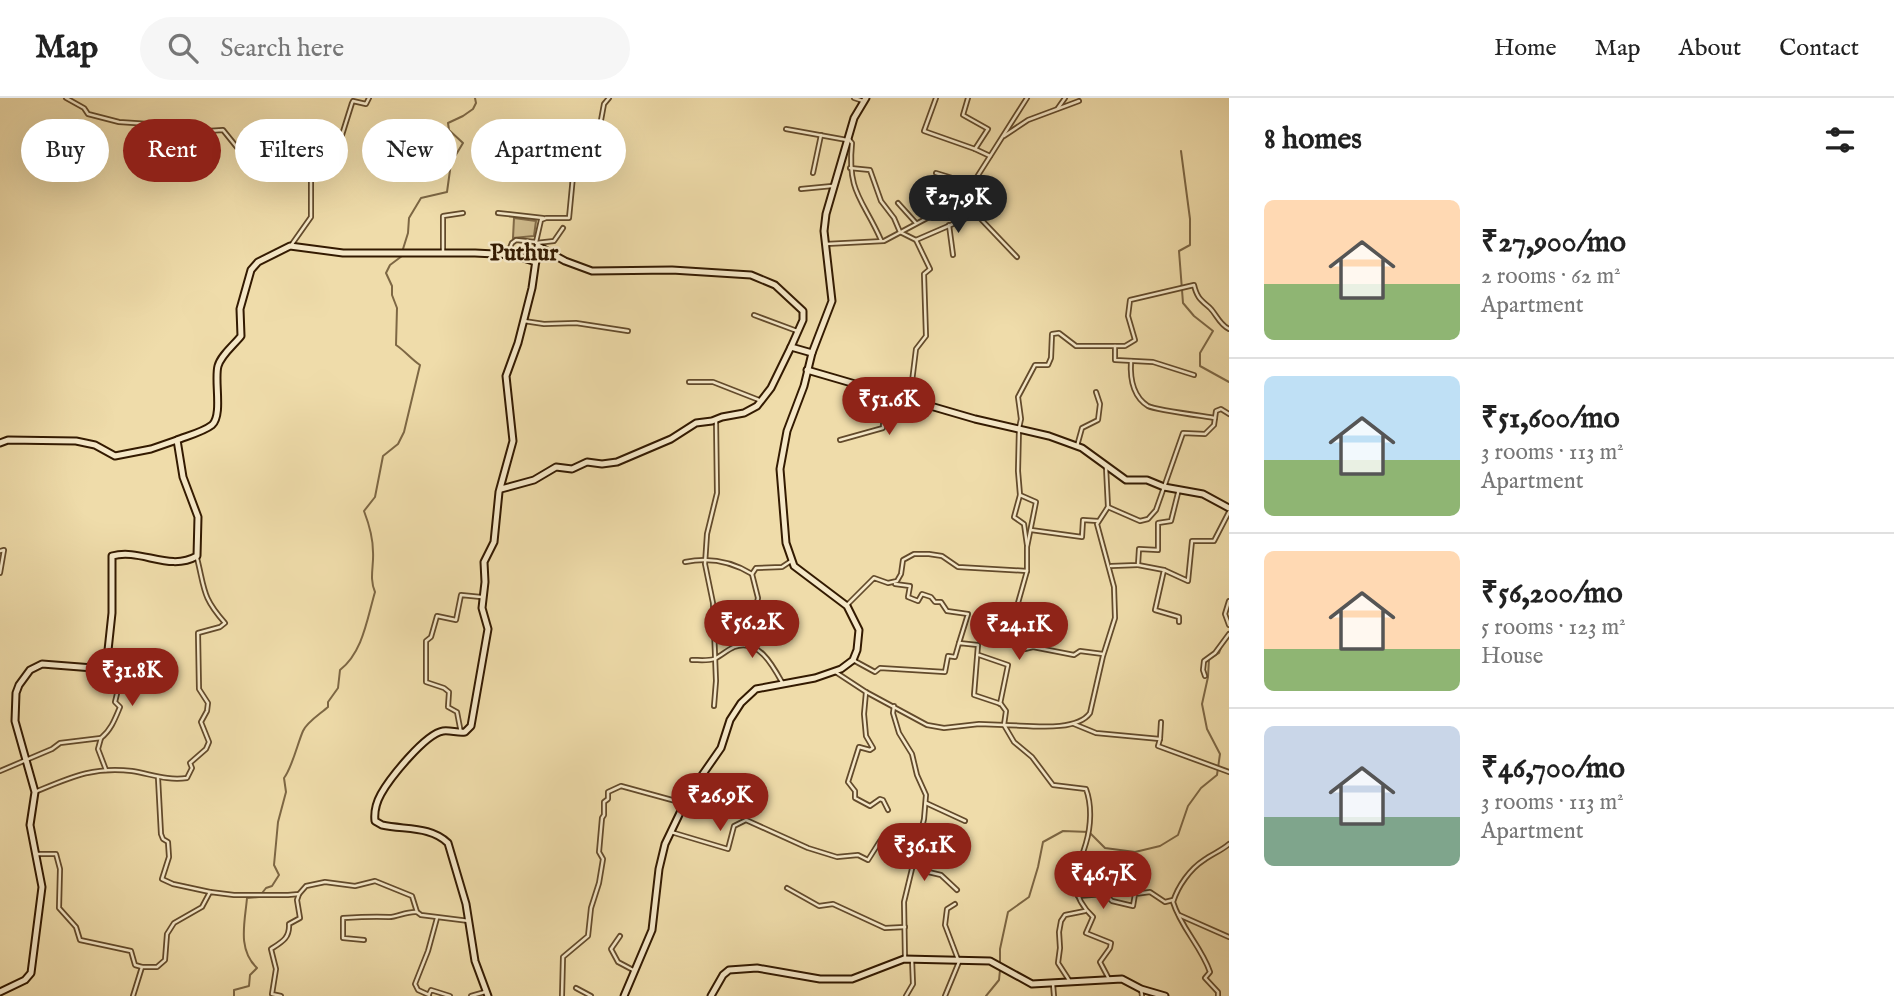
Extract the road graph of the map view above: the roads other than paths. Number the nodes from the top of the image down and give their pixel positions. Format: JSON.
{"nodes":[{"id":1,"x":66,"y":98,"type":"edge"},
{"id":2,"x":369,"y":98,"type":"edge"},
{"id":3,"x":610,"y":98,"type":"edge"},
{"id":4,"x":853,"y":98,"type":"edge"},
{"id":5,"x":936,"y":98,"type":"edge"},
{"id":6,"x":968,"y":98,"type":"edge"},
{"id":7,"x":1027,"y":98,"type":"edge"},
{"id":8,"x":1065,"y":98,"type":"edge"},
{"id":9,"x":864,"y":100,"type":"edge"},
{"id":10,"x":1079,"y":101,"type":"dead end"},
{"id":11,"x":1056,"y":110,"type":"junction"},
{"id":12,"x":786,"y":129,"type":"dead end"},
{"id":13,"x":821,"y":135,"type":"junction"},
{"id":14,"x":1001,"y":138,"type":"junction"},
{"id":15,"x":848,"y":139,"type":"junction"},
{"id":16,"x":235,"y":145,"type":"edge"},
{"id":17,"x":975,"y":149,"type":"junction"},
{"id":18,"x":990,"y":156,"type":"junction"},
{"id":19,"x":850,"y":168,"type":"junction"},
{"id":20,"x":813,"y":173,"type":"dead end"},
{"id":21,"x":936,"y":173,"type":"dead end"},
{"id":22,"x":972,"y":184,"type":"junction"},
{"id":23,"x":833,"y":186,"type":"junction"},
{"id":24,"x":801,"y":189,"type":"dead end"},
{"id":25,"x":898,"y":203,"type":"dead end"},
{"id":26,"x":463,"y":213,"type":"dead end"},
{"id":27,"x":498,"y":213,"type":"dead end"},
{"id":28,"x":543,"y":218,"type":"junction"},
{"id":29,"x":916,"y":223,"type":"junction"},
{"id":30,"x":949,"y":225,"type":"junction"},
{"id":31,"x":563,"y":228,"type":"dead end"},
{"id":32,"x":900,"y":232,"type":"junction"},
{"id":33,"x":915,"y":240,"type":"junction"},
{"id":34,"x":881,"y":241,"type":"junction"},
{"id":35,"x":537,"y":243,"type":"junction"},
{"id":36,"x":825,"y":244,"type":"junction"},
{"id":37,"x":290,"y":246,"type":"junction"},
{"id":38,"x":443,"y":254,"type":"junction"},
{"id":39,"x":507,"y":255,"type":"junction"},
{"id":40,"x":953,"y":255,"type":"dead end"},
{"id":41,"x":1017,"y":257,"type":"dead end"},
{"id":42,"x":536,"y":262,"type":"junction"},
{"id":43,"x":754,"y":315,"type":"dead end"},
{"id":44,"x":524,"y":321,"type":"junction"},
{"id":45,"x":1229,"y":329,"type":"edge"},
{"id":46,"x":628,"y":331,"type":"dead end"},
{"id":47,"x":798,"y":331,"type":"junction"},
{"id":48,"x":1115,"y":346,"type":"junction"},
{"id":49,"x":792,"y":347,"type":"junction"},
{"id":50,"x":812,"y":353,"type":"junction"},
{"id":51,"x":1131,"y":361,"type":"junction"},
{"id":52,"x":807,"y":370,"type":"junction"},
{"id":53,"x":1194,"y":375,"type":"dead end"},
{"id":54,"x":689,"y":383,"type":"dead end"},
{"id":55,"x":884,"y":391,"type":"junction"},
{"id":56,"x":1096,"y":392,"type":"dead end"},
{"id":57,"x":910,"y":399,"type":"junction"},
{"id":58,"x":763,"y":401,"type":"junction"},
{"id":59,"x":1229,"y":414,"type":"edge"},
{"id":60,"x":1215,"y":418,"type":"junction"},
{"id":61,"x":716,"y":420,"type":"junction"},
{"id":62,"x":1018,"y":428,"type":"junction"},
{"id":63,"x":177,"y":440,"type":"junction"},
{"id":64,"x":840,"y":440,"type":"dead end"},
{"id":65,"x":0,"y":443,"type":"edge"},
{"id":66,"x":1077,"y":446,"type":"junction"},
{"id":67,"x":1107,"y":467,"type":"junction"},
{"id":68,"x":1164,"y":488,"type":"junction"},
{"id":69,"x":501,"y":489,"type":"junction"},
{"id":70,"x":1180,"y":489,"type":"junction"},
{"id":71,"x":1020,"y":495,"type":"junction"},
{"id":72,"x":1108,"y":508,"type":"junction"},
{"id":73,"x":1229,"y":510,"type":"edge"},
{"id":74,"x":1099,"y":521,"type":"junction"},
{"id":75,"x":1031,"y":530,"type":"junction"},
{"id":76,"x":1027,"y":547,"type":"junction"},
{"id":77,"x":0,"y":551,"type":"edge"},
{"id":78,"x":197,"y":556,"type":"junction"},
{"id":79,"x":705,"y":558,"type":"junction"},
{"id":80,"x":791,"y":561,"type":"junction"},
{"id":81,"x":685,"y":562,"type":"dead end"},
{"id":82,"x":1138,"y":565,"type":"junction"},
{"id":83,"x":1110,"y":566,"type":"junction"},
{"id":84,"x":1164,"y":569,"type":"junction"},
{"id":85,"x":1027,"y":571,"type":"junction"},
{"id":86,"x":0,"y":573,"type":"edge"},
{"id":87,"x":752,"y":574,"type":"junction"},
{"id":88,"x":888,"y":583,"type":"junction"},
{"id":89,"x":483,"y":598,"type":"junction"},
{"id":90,"x":1229,"y":601,"type":"edge"},
{"id":91,"x":847,"y":606,"type":"junction"},
{"id":92,"x":1179,"y":622,"type":"dead end"},
{"id":93,"x":1229,"y":625,"type":"edge"},
{"id":94,"x":751,"y":629,"type":"dead end"},
{"id":95,"x":1229,"y":634,"type":"edge"},
{"id":96,"x":960,"y":643,"type":"junction"},
{"id":97,"x":977,"y":654,"type":"junction"},
{"id":98,"x":1103,"y":654,"type":"junction"},
{"id":99,"x":714,"y":659,"type":"junction"},
{"id":100,"x":692,"y":660,"type":"dead end"},
{"id":101,"x":853,"y":660,"type":"junction"},
{"id":102,"x":106,"y":669,"type":"junction"},
{"id":103,"x":834,"y":671,"type":"junction"},
{"id":104,"x":1205,"y":676,"type":"dead end"},
{"id":105,"x":783,"y":684,"type":"junction"},
{"id":106,"x":866,"y":692,"type":"junction"},
{"id":107,"x":1000,"y":704,"type":"junction"},
{"id":108,"x":714,"y":706,"type":"dead end"},
{"id":109,"x":894,"y":706,"type":"junction"},
{"id":110,"x":1160,"y":722,"type":"dead end"},
{"id":111,"x":1074,"y":724,"type":"junction"},
{"id":112,"x":1004,"y":726,"type":"junction"},
{"id":113,"x":461,"y":733,"type":"junction"},
{"id":114,"x":100,"y":738,"type":"junction"},
{"id":115,"x":1160,"y":739,"type":"junction"},
{"id":116,"x":26,"y":760,"type":"junction"},
{"id":117,"x":106,"y":770,"type":"junction"},
{"id":118,"x":0,"y":771,"type":"edge"},
{"id":119,"x":1229,"y":772,"type":"edge"},
{"id":120,"x":158,"y":778,"type":"junction"},
{"id":121,"x":35,"y":792,"type":"junction"},
{"id":122,"x":926,"y":803,"type":"junction"},
{"id":123,"x":684,"y":804,"type":"junction"},
{"id":124,"x":888,"y":810,"type":"dead end"},
{"id":125,"x":965,"y":821,"type":"dead end"},
{"id":126,"x":671,"y":832,"type":"junction"},
{"id":127,"x":1229,"y":845,"type":"edge"},
{"id":128,"x":35,"y":854,"type":"junction"},
{"id":129,"x":915,"y":857,"type":"junction"},
{"id":130,"x":787,"y":888,"type":"dead end"},
{"id":131,"x":957,"y":890,"type":"dead end"},
{"id":132,"x":210,"y":892,"type":"junction"},
{"id":133,"x":299,"y":894,"type":"junction"},
{"id":134,"x":1078,"y":896,"type":"junction"},
{"id":135,"x":1173,"y":900,"type":"junction"},
{"id":136,"x":955,"y":904,"type":"dead end"},
{"id":137,"x":1087,"y":911,"type":"junction"},
{"id":138,"x":417,"y":912,"type":"junction"},
{"id":139,"x":1179,"y":915,"type":"junction"},
{"id":140,"x":437,"y":918,"type":"junction"},
{"id":141,"x":469,"y":921,"type":"junction"},
{"id":142,"x":905,"y":927,"type":"junction"},
{"id":143,"x":620,"y":936,"type":"dead end"},
{"id":144,"x":1229,"y":937,"type":"edge"},
{"id":145,"x":364,"y":940,"type":"dead end"},
{"id":146,"x":909,"y":959,"type":"junction"},
{"id":147,"x":959,"y":962,"type":"junction"},
{"id":148,"x":142,"y":967,"type":"junction"},
{"id":149,"x":635,"y":971,"type":"junction"},
{"id":150,"x":1109,"y":980,"type":"junction"},
{"id":151,"x":1071,"y":983,"type":"junction"},
{"id":152,"x":1053,"y":984,"type":"junction"},
{"id":153,"x":576,"y":988,"type":"dead end"},
{"id":154,"x":0,"y":992,"type":"edge"},
{"id":155,"x":1142,"y":992,"type":"edge"},
{"id":156,"x":487,"y":994,"type":"edge"},
{"id":157,"x":429,"y":995,"type":"edge"},
{"id":158,"x":133,"y":996,"type":"edge"},
{"id":159,"x":281,"y":996,"type":"edge"},
{"id":160,"x":450,"y":996,"type":"edge"},
{"id":161,"x":471,"y":996,"type":"edge"},
{"id":162,"x":562,"y":996,"type":"edge"},
{"id":163,"x":591,"y":996,"type":"edge"},
{"id":164,"x":624,"y":996,"type":"edge"},
{"id":165,"x":711,"y":996,"type":"edge"},
{"id":166,"x":906,"y":996,"type":"edge"},
{"id":167,"x":945,"y":996,"type":"edge"},
{"id":168,"x":1054,"y":996,"type":"edge"},
{"id":169,"x":1165,"y":996,"type":"edge"},
{"id":170,"x":1218,"y":996,"type":"edge"}],
"edges":[{"from":1,"to":16,"type":"street"},
{"from":2,"to":37,"type":"street"},
{"from":3,"to":28,"type":"street"},
{"from":4,"to":9,"type":"street"},
{"from":5,"to":17,"type":"street"},
{"from":6,"to":17,"type":"street"},
{"from":7,"to":14,"type":"street"},
{"from":8,"to":11,"type":"street"},
{"from":9,"to":15,"type":"main road"},
{"from":10,"to":11,"type":"street"},
{"from":11,"to":14,"type":"street"},
{"from":12,"to":13,"type":"street"},
{"from":13,"to":15,"type":"street"},
{"from":13,"to":20,"type":"street"},
{"from":14,"to":18,"type":"street"},
{"from":15,"to":19,"type":"street"},
{"from":15,"to":23,"type":"main road"},
{"from":17,"to":18,"type":"street"},
{"from":18,"to":22,"type":"street"},
{"from":19,"to":32,"type":"street"},
{"from":19,"to":34,"type":"street"},
{"from":21,"to":22,"type":"street"},
{"from":22,"to":29,"type":"street"},
{"from":23,"to":24,"type":"street"},
{"from":23,"to":36,"type":"main road"},
{"from":25,"to":29,"type":"street"},
{"from":26,"to":38,"type":"street"},
{"from":27,"to":28,"type":"street"},
{"from":28,"to":35,"type":"street"},
{"from":29,"to":32,"type":"street"},
{"from":30,"to":33,"type":"street"},
{"from":30,"to":40,"type":"street"},
{"from":30,"to":41,"type":"street"},
{"from":31,"to":35,"type":"street"},
{"from":32,"to":33,"type":"street"},
{"from":32,"to":34,"type":"street"},
{"from":33,"to":57,"type":"street"},
{"from":34,"to":36,"type":"street"},
{"from":35,"to":39,"type":"street"},
{"from":35,"to":42,"type":"main road"},
{"from":35,"to":47,"type":"main road"},
{"from":36,"to":50,"type":"main road"},
{"from":37,"to":38,"type":"main road"},
{"from":37,"to":63,"type":"main road"},
{"from":38,"to":39,"type":"main road"},
{"from":39,"to":42,"type":"main road"},
{"from":42,"to":44,"type":"main road"},
{"from":43,"to":47,"type":"street"},
{"from":44,"to":46,"type":"street"},
{"from":44,"to":69,"type":"main road"},
{"from":45,"to":48,"type":"street"},
{"from":47,"to":49,"type":"main road"},
{"from":48,"to":51,"type":"street"},
{"from":48,"to":62,"type":"street"},
{"from":49,"to":50,"type":"main road"},
{"from":49,"to":58,"type":"main road"},
{"from":50,"to":52,"type":"main road"},
{"from":51,"to":53,"type":"street"},
{"from":51,"to":60,"type":"street"},
{"from":52,"to":55,"type":"main road"},
{"from":52,"to":80,"type":"main road"},
{"from":54,"to":58,"type":"street"},
{"from":55,"to":57,"type":"main road"},
{"from":55,"to":64,"type":"street"},
{"from":56,"to":66,"type":"street"},
{"from":57,"to":62,"type":"main road"},
{"from":58,"to":61,"type":"main road"},
{"from":59,"to":60,"type":"street"},
{"from":60,"to":68,"type":"street"},
{"from":61,"to":69,"type":"main road"},
{"from":61,"to":79,"type":"street"},
{"from":62,"to":66,"type":"main road"},
{"from":62,"to":71,"type":"street"},
{"from":63,"to":65,"type":"main road"},
{"from":63,"to":78,"type":"main road"},
{"from":66,"to":67,"type":"main road"},
{"from":67,"to":68,"type":"main road"},
{"from":67,"to":72,"type":"street"},
{"from":68,"to":70,"type":"main road"},
{"from":68,"to":72,"type":"street"},
{"from":69,"to":89,"type":"main road"},
{"from":70,"to":73,"type":"main road"},
{"from":70,"to":82,"type":"street"},
{"from":71,"to":75,"type":"street"},
{"from":71,"to":76,"type":"street"},
{"from":72,"to":74,"type":"street"},
{"from":73,"to":84,"type":"street"},
{"from":74,"to":75,"type":"street"},
{"from":74,"to":83,"type":"street"},
{"from":75,"to":76,"type":"street"},
{"from":76,"to":85,"type":"street"},
{"from":77,"to":86,"type":"street"},
{"from":78,"to":102,"type":"main road"},
{"from":78,"to":120,"type":"street"},
{"from":79,"to":81,"type":"street"},
{"from":79,"to":87,"type":"street"},
{"from":79,"to":99,"type":"street"},
{"from":80,"to":87,"type":"street"},
{"from":80,"to":91,"type":"main road"},
{"from":82,"to":83,"type":"street"},
{"from":82,"to":84,"type":"street"},
{"from":83,"to":98,"type":"street"},
{"from":84,"to":92,"type":"street"},
{"from":85,"to":88,"type":"street"},
{"from":85,"to":98,"type":"street"},
{"from":87,"to":94,"type":"street"},
{"from":88,"to":91,"type":"street"},
{"from":88,"to":96,"type":"street"},
{"from":89,"to":113,"type":"main road"},
{"from":89,"to":113,"type":"street"},
{"from":90,"to":93,"type":"street"},
{"from":91,"to":101,"type":"main road"},
{"from":95,"to":104,"type":"street"},
{"from":96,"to":97,"type":"street"},
{"from":96,"to":101,"type":"street"},
{"from":97,"to":107,"type":"street"},
{"from":97,"to":107,"type":"street"},
{"from":98,"to":111,"type":"street"},
{"from":99,"to":100,"type":"street"},
{"from":99,"to":105,"type":"street"},
{"from":99,"to":108,"type":"street"},
{"from":101,"to":103,"type":"main road"},
{"from":102,"to":114,"type":"street"},
{"from":102,"to":116,"type":"main road"},
{"from":103,"to":105,"type":"main road"},
{"from":103,"to":106,"type":"street"},
{"from":105,"to":123,"type":"main road"},
{"from":106,"to":109,"type":"street"},
{"from":106,"to":124,"type":"street"},
{"from":107,"to":112,"type":"street"},
{"from":109,"to":112,"type":"street"},
{"from":109,"to":122,"type":"street"},
{"from":110,"to":115,"type":"street"},
{"from":111,"to":112,"type":"street"},
{"from":111,"to":115,"type":"street"},
{"from":112,"to":134,"type":"street"},
{"from":113,"to":141,"type":"main road"},
{"from":114,"to":116,"type":"street"},
{"from":114,"to":117,"type":"street"},
{"from":115,"to":119,"type":"street"},
{"from":116,"to":118,"type":"street"},
{"from":116,"to":121,"type":"main road"},
{"from":117,"to":120,"type":"street"},
{"from":117,"to":121,"type":"street"},
{"from":120,"to":132,"type":"street"},
{"from":121,"to":128,"type":"main road"},
{"from":122,"to":125,"type":"street"},
{"from":122,"to":129,"type":"street"},
{"from":123,"to":126,"type":"main road"},
{"from":123,"to":162,"type":"street"},
{"from":126,"to":129,"type":"street"},
{"from":126,"to":149,"type":"main road"},
{"from":127,"to":135,"type":"street"},
{"from":128,"to":148,"type":"street"},
{"from":128,"to":154,"type":"main road"},
{"from":129,"to":131,"type":"street"},
{"from":129,"to":142,"type":"street"},
{"from":130,"to":142,"type":"street"},
{"from":132,"to":133,"type":"street"},
{"from":132,"to":148,"type":"street"},
{"from":133,"to":138,"type":"street"},
{"from":133,"to":159,"type":"street"},
{"from":134,"to":135,"type":"street"},
{"from":134,"to":137,"type":"street"},
{"from":135,"to":139,"type":"street"},
{"from":136,"to":147,"type":"street"},
{"from":137,"to":150,"type":"street"},
{"from":137,"to":151,"type":"street"},
{"from":138,"to":140,"type":"street"},
{"from":138,"to":145,"type":"street"},
{"from":139,"to":144,"type":"street"},
{"from":139,"to":170,"type":"street"},
{"from":140,"to":141,"type":"street"},
{"from":140,"to":157,"type":"street"},
{"from":141,"to":156,"type":"main road"},
{"from":142,"to":146,"type":"street"},
{"from":143,"to":149,"type":"street"},
{"from":146,"to":147,"type":"main road"},
{"from":146,"to":165,"type":"main road"},
{"from":146,"to":166,"type":"street"},
{"from":147,"to":152,"type":"main road"},
{"from":147,"to":167,"type":"street"},
{"from":148,"to":158,"type":"street"},
{"from":149,"to":164,"type":"main road"},
{"from":150,"to":151,"type":"main road"},
{"from":150,"to":155,"type":"main road"},
{"from":151,"to":152,"type":"main road"},
{"from":152,"to":168,"type":"street"},
{"from":153,"to":163,"type":"street"},
{"from":155,"to":169,"type":"main road"},
{"from":156,"to":161,"type":"street"},
{"from":157,"to":160,"type":"street"}]}
